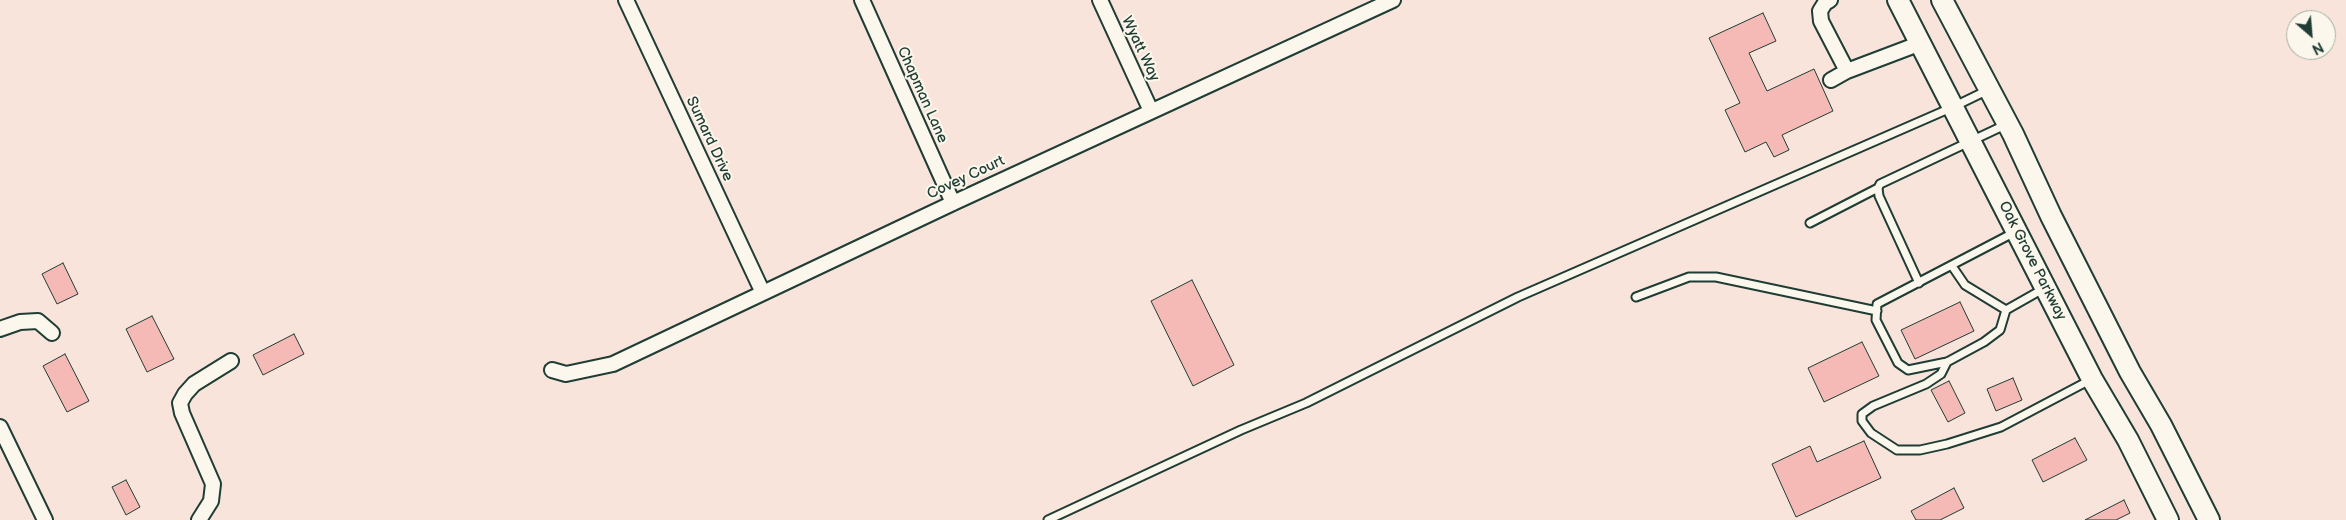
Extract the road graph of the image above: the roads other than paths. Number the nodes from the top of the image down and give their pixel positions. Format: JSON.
{"nodes":[{"id":1,"x":626,"y":0,"type":"edge"},
{"id":2,"x":862,"y":0,"type":"edge"},
{"id":3,"x":1100,"y":0,"type":"edge"},
{"id":4,"x":1393,"y":0,"type":"edge"},
{"id":5,"x":1830,"y":0,"type":"edge"},
{"id":6,"x":1898,"y":0,"type":"edge"},
{"id":7,"x":1942,"y":0,"type":"edge"},
{"id":8,"x":1921,"y":43,"type":"junction"},
{"id":9,"x":1847,"y":71,"type":"junction"},
{"id":10,"x":1831,"y":80,"type":"dead end"},
{"id":11,"x":1990,"y":89,"type":"junction"},
{"id":12,"x":1953,"y":107,"type":"junction"},
{"id":13,"x":1151,"y":111,"type":"junction"},
{"id":14,"x":2008,"y":124,"type":"junction"},
{"id":15,"x":1971,"y":142,"type":"junction"},
{"id":16,"x":1878,"y":188,"type":"junction"},
{"id":17,"x":953,"y":203,"type":"junction"},
{"id":18,"x":1810,"y":222,"type":"dead end"},
{"id":19,"x":2018,"y":231,"type":"junction"},
{"id":20,"x":1952,"y":266,"type":"junction"},
{"id":21,"x":1919,"y":282,"type":"junction"},
{"id":22,"x":2046,"y":288,"type":"junction"},
{"id":23,"x":763,"y":293,"type":"junction"},
{"id":24,"x":1636,"y":297,"type":"dead end"},
{"id":25,"x":2006,"y":310,"type":"junction"},
{"id":26,"x":1877,"y":311,"type":"junction"},
{"id":27,"x":0,"y":329,"type":"edge"},
{"id":28,"x":52,"y":333,"type":"dead end"},
{"id":29,"x":231,"y":361,"type":"dead end"},
{"id":30,"x":1947,"y":362,"type":"junction"},
{"id":31,"x":552,"y":370,"type":"dead end"},
{"id":32,"x":2092,"y":379,"type":"junction"},
{"id":33,"x":0,"y":427,"type":"edge"},
{"id":34,"x":1060,"y":516,"type":"edge"},
{"id":35,"x":46,"y":520,"type":"edge"},
{"id":36,"x":199,"y":520,"type":"edge"},
{"id":37,"x":1048,"y":520,"type":"edge"},
{"id":38,"x":2168,"y":520,"type":"edge"},
{"id":39,"x":2209,"y":520,"type":"edge"}],
"edges":[{"from":1,"to":23,"type":"street","name":"Sumard Drive"},
{"from":2,"to":17,"type":"street","name":"Chapman Lane"},
{"from":3,"to":13,"type":"street","name":"Wyatt Way"},
{"from":4,"to":13,"type":"street","name":"Covey Court"},
{"from":5,"to":9,"type":"street"},
{"from":6,"to":8,"type":"main road","name":"Oak Grove Parkway"},
{"from":7,"to":11,"type":"main road"},
{"from":8,"to":9,"type":"street"},
{"from":8,"to":12,"type":"main road","name":"Oak Grove Parkway"},
{"from":9,"to":10,"type":"street"},
{"from":11,"to":12,"type":"lane"},
{"from":11,"to":14,"type":"main road"},
{"from":12,"to":15,"type":"main road","name":"Oak Grove Parkway"},
{"from":12,"to":34,"type":"lane"},
{"from":13,"to":17,"type":"street","name":"Covey Court"},
{"from":14,"to":15,"type":"lane"},
{"from":14,"to":39,"type":"main road"},
{"from":15,"to":16,"type":"lane"},
{"from":15,"to":19,"type":"main road","name":"Oak Grove Parkway"},
{"from":16,"to":18,"type":"lane"},
{"from":16,"to":21,"type":"lane"},
{"from":17,"to":23,"type":"street","name":"Covey Court"},
{"from":19,"to":20,"type":"lane"},
{"from":19,"to":22,"type":"main road","name":"Oak Grove Parkway"},
{"from":20,"to":21,"type":"lane"},
{"from":20,"to":25,"type":"lane"},
{"from":21,"to":26,"type":"lane"},
{"from":22,"to":25,"type":"lane"},
{"from":22,"to":32,"type":"main road","name":"Oak Grove Parkway"},
{"from":23,"to":31,"type":"street","name":"Covey Court"},
{"from":24,"to":26,"type":"lane"},
{"from":25,"to":30,"type":"lane"},
{"from":26,"to":30,"type":"lane"},
{"from":27,"to":28,"type":"street"},
{"from":29,"to":36,"type":"street"},
{"from":30,"to":32,"type":"lane"},
{"from":32,"to":38,"type":"main road","name":"Oak Grove Parkway"},
{"from":33,"to":35,"type":"street"},
{"from":34,"to":37,"type":"lane"}]}
